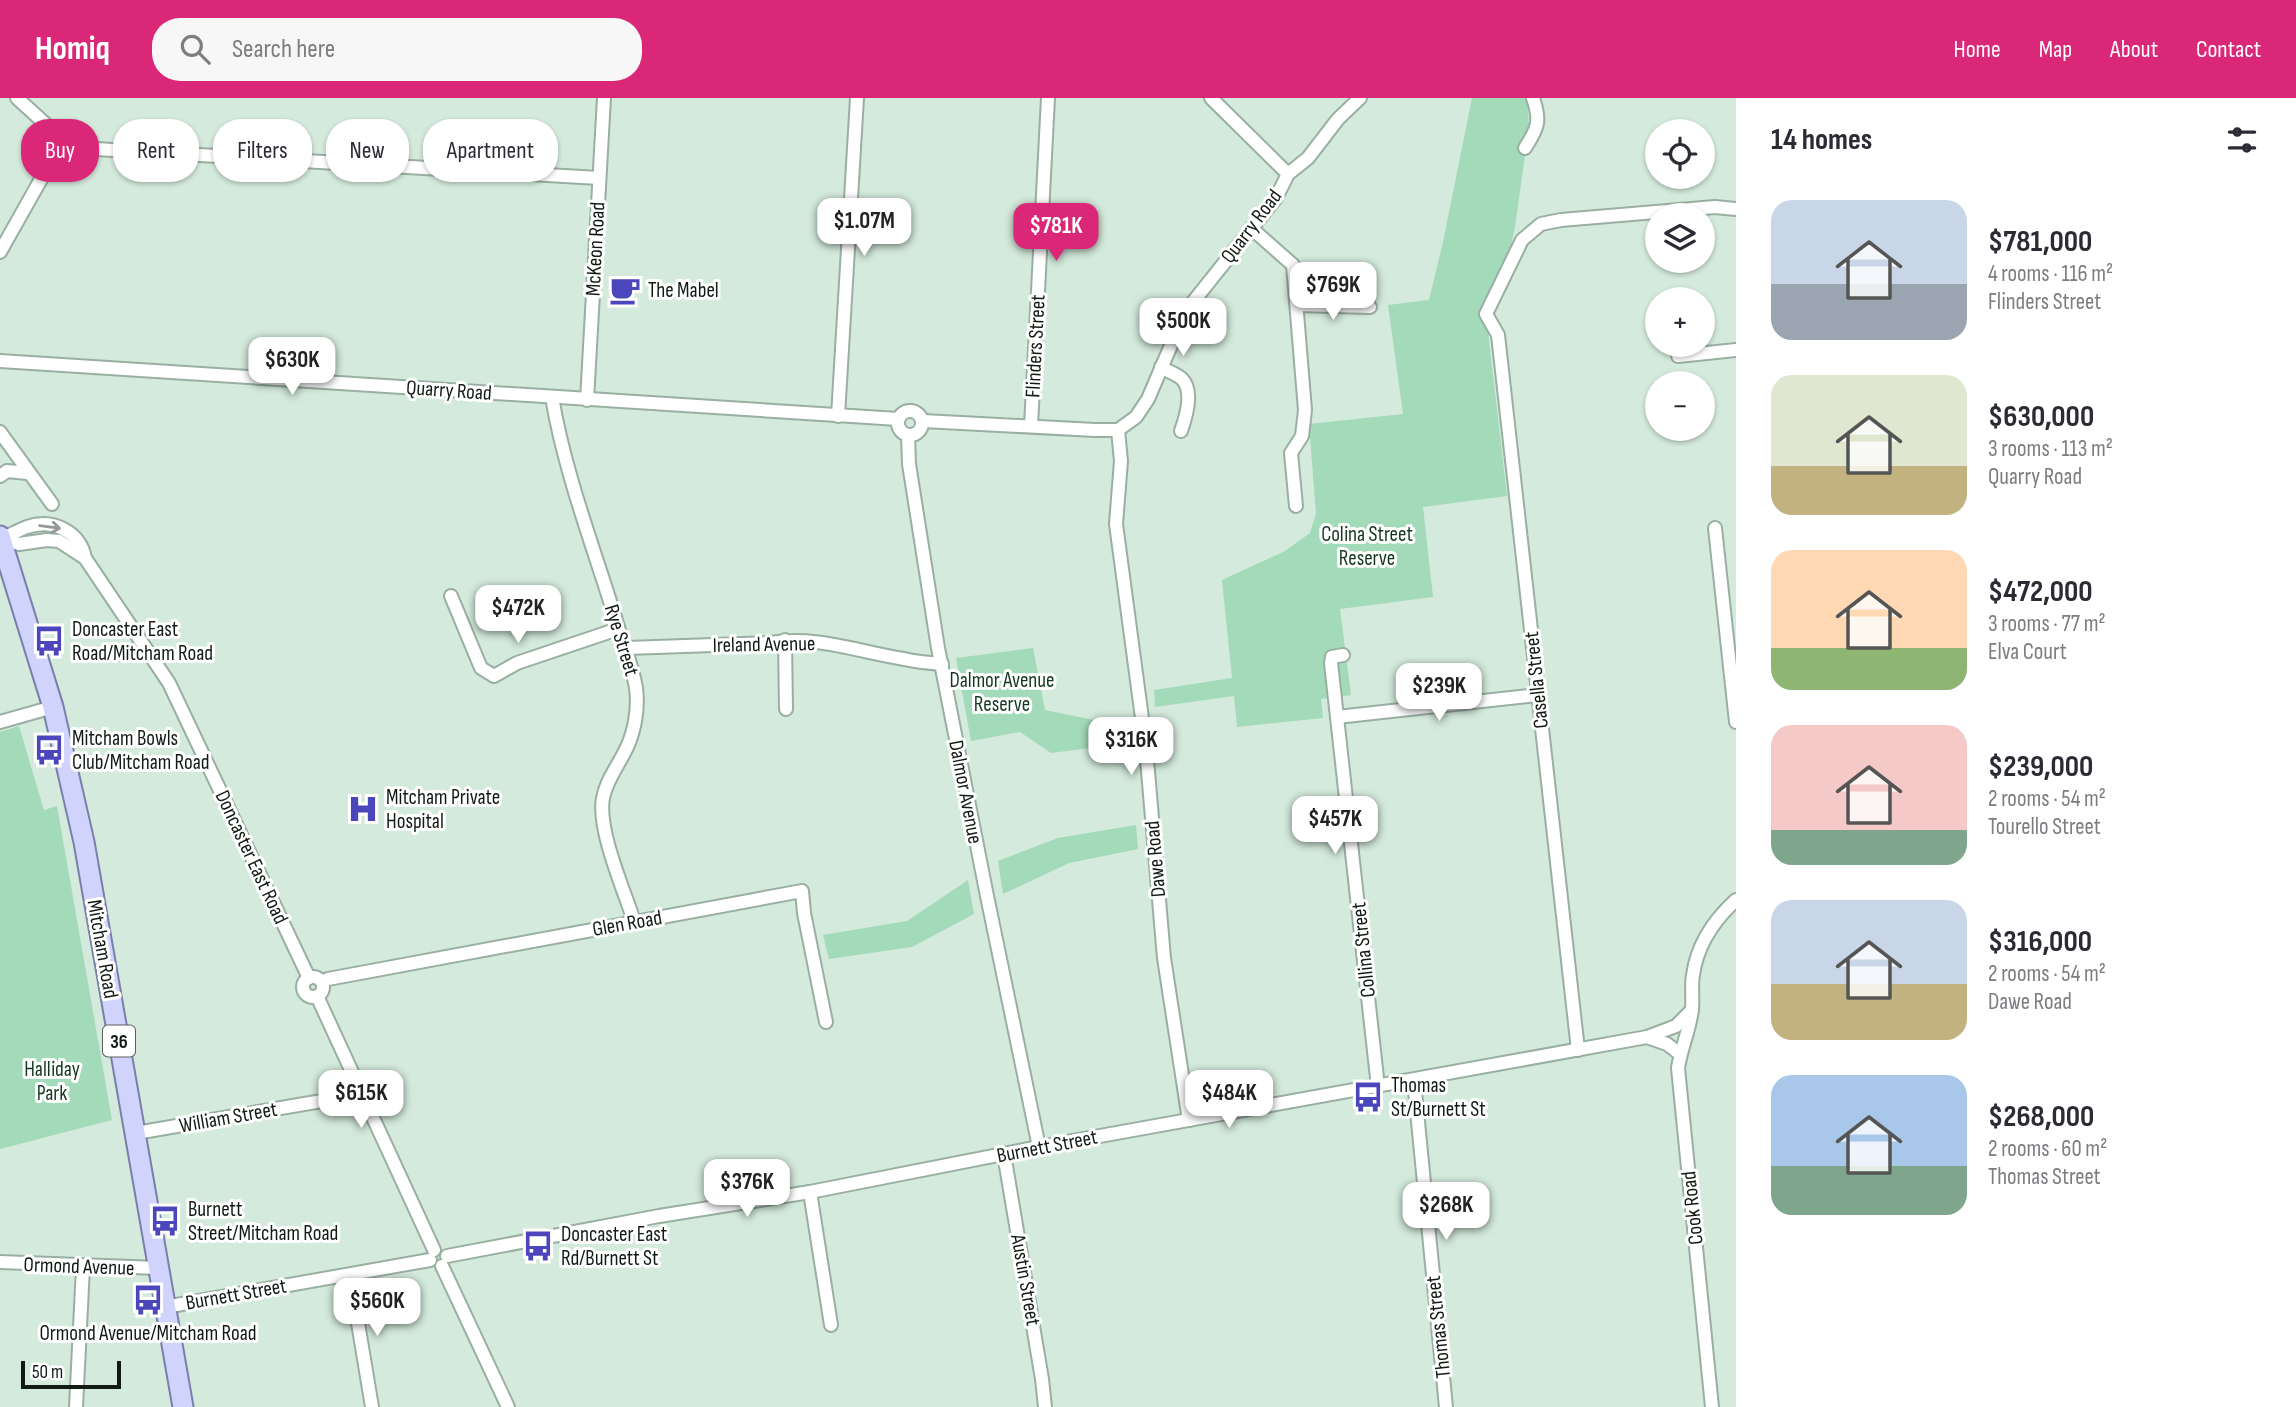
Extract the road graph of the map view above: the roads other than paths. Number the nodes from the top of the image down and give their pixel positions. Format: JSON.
{"nodes":[{"id":1,"x":17,"y":98,"type":"edge"},
{"id":2,"x":604,"y":98,"type":"edge"},
{"id":3,"x":857,"y":98,"type":"edge"},
{"id":4,"x":1048,"y":98,"type":"edge"},
{"id":5,"x":1211,"y":98,"type":"edge"},
{"id":6,"x":1360,"y":98,"type":"edge"},
{"id":7,"x":1534,"y":98,"type":"edge"},
{"id":8,"x":40,"y":119,"type":"edge"},
{"id":9,"x":1525,"y":148,"type":"dead end"},
{"id":10,"x":99,"y":149,"type":"edge"},
{"id":11,"x":1288,"y":174,"type":"junction"},
{"id":12,"x":599,"y":178,"type":"junction"},
{"id":13,"x":39,"y":182,"type":"edge"},
{"id":14,"x":1736,"y":209,"type":"edge"},
{"id":15,"x":1251,"y":228,"type":"junction"},
{"id":16,"x":0,"y":252,"type":"edge"},
{"id":17,"x":1297,"y":305,"type":"junction"},
{"id":18,"x":1370,"y":307,"type":"dead end"},
{"id":19,"x":1736,"y":350,"type":"edge"},
{"id":20,"x":1715,"y":352,"type":"edge"},
{"id":21,"x":0,"y":361,"type":"edge"},
{"id":22,"x":1161,"y":367,"type":"junction"},
{"id":23,"x":552,"y":397,"type":"junction"},
{"id":24,"x":587,"y":400,"type":"junction"},
{"id":25,"x":838,"y":416,"type":"junction"},
{"id":26,"x":898,"y":419,"type":"junction"},
{"id":27,"x":923,"y":421,"type":"junction"},
{"id":28,"x":1031,"y":426,"type":"junction"},
{"id":29,"x":1118,"y":430,"type":"junction"},
{"id":30,"x":1181,"y":431,"type":"dead end"},
{"id":31,"x":0,"y":432,"type":"edge"},
{"id":32,"x":908,"y":435,"type":"junction"},
{"id":33,"x":27,"y":473,"type":"junction"},
{"id":34,"x":0,"y":476,"type":"edge"},
{"id":35,"x":52,"y":504,"type":"dead end"},
{"id":36,"x":1296,"y":506,"type":"dead end"},
{"id":37,"x":1715,"y":528,"type":"dead end"},
{"id":38,"x":0,"y":535,"type":"edge"},
{"id":39,"x":451,"y":596,"type":"dead end"},
{"id":40,"x":618,"y":629,"type":"junction"},
{"id":41,"x":785,"y":640,"type":"junction"},
{"id":42,"x":627,"y":648,"type":"junction"},
{"id":43,"x":1343,"y":654,"type":"dead end"},
{"id":44,"x":942,"y":664,"type":"junction"},
{"id":45,"x":1538,"y":695,"type":"junction"},
{"id":46,"x":54,"y":707,"type":"junction"},
{"id":47,"x":786,"y":709,"type":"dead end"},
{"id":48,"x":1337,"y":717,"type":"junction"},
{"id":49,"x":0,"y":722,"type":"edge"},
{"id":50,"x":1736,"y":722,"type":"edge"},
{"id":51,"x":1736,"y":900,"type":"edge"},
{"id":52,"x":634,"y":921,"type":"junction"},
{"id":53,"x":315,"y":980,"type":"junction"},
{"id":54,"x":1692,"y":1010,"type":"junction"},
{"id":55,"x":826,"y":1023,"type":"dead end"},
{"id":56,"x":1647,"y":1037,"type":"junction"},
{"id":57,"x":1578,"y":1050,"type":"junction"},
{"id":58,"x":1680,"y":1054,"type":"junction"},
{"id":59,"x":1413,"y":1081,"type":"junction"},
{"id":60,"x":1378,"y":1087,"type":"junction"},
{"id":61,"x":361,"y":1090,"type":"junction"},
{"id":62,"x":1189,"y":1120,"type":"junction"},
{"id":63,"x":135,"y":1133,"type":"junction"},
{"id":64,"x":1039,"y":1147,"type":"junction"},
{"id":65,"x":1004,"y":1154,"type":"junction"},
{"id":66,"x":810,"y":1192,"type":"junction"},
{"id":67,"x":432,"y":1255,"type":"junction"},
{"id":68,"x":445,"y":1261,"type":"junction"},
{"id":69,"x":0,"y":1262,"type":"edge"},
{"id":70,"x":83,"y":1267,"type":"junction"},
{"id":71,"x":158,"y":1269,"type":"junction"},
{"id":72,"x":350,"y":1275,"type":"junction"},
{"id":73,"x":165,"y":1307,"type":"junction"},
{"id":74,"x":831,"y":1325,"type":"dead end"},
{"id":75,"x":76,"y":1407,"type":"edge"},
{"id":76,"x":183,"y":1407,"type":"edge"},
{"id":77,"x":372,"y":1407,"type":"edge"},
{"id":78,"x":508,"y":1407,"type":"edge"},
{"id":79,"x":1045,"y":1407,"type":"edge"},
{"id":80,"x":1446,"y":1407,"type":"edge"},
{"id":81,"x":1712,"y":1407,"type":"edge"}],
"edges":[{"from":1,"to":8,"type":"street"},
{"from":2,"to":12,"type":"street","name":"McKeon Road"},
{"from":3,"to":25,"type":"street"},
{"from":4,"to":28,"type":"street","name":"Flinders Street"},
{"from":5,"to":11,"type":"street"},
{"from":6,"to":11,"type":"street","name":"Quarry Road"},
{"from":7,"to":9,"type":"street"},
{"from":10,"to":12,"type":"street"},
{"from":11,"to":15,"type":"street","name":"Quarry Road"},
{"from":12,"to":24,"type":"street","name":"McKeon Road"},
{"from":13,"to":16,"type":"street"},
{"from":14,"to":45,"type":"street","name":"Casella Street"},
{"from":15,"to":17,"type":"street"},
{"from":15,"to":22,"type":"street","name":"Quarry Road"},
{"from":17,"to":18,"type":"street"},
{"from":17,"to":36,"type":"street"},
{"from":19,"to":20,"type":"street"},
{"from":21,"to":23,"type":"street","name":"Quarry Road"},
{"from":22,"to":29,"type":"street","name":"Quarry Road"},
{"from":22,"to":30,"type":"street"},
{"from":23,"to":24,"type":"street","name":"Quarry Road"},
{"from":23,"to":40,"type":"street","name":"Rye Street"},
{"from":24,"to":25,"type":"street","name":"Quarry Road"},
{"from":25,"to":26,"type":"street","name":"Quarry Road"},
{"from":26,"to":27,"type":"street","name":"Quarry Road"},
{"from":26,"to":32,"type":"street"},
{"from":27,"to":28,"type":"street","name":"Quarry Road"},
{"from":27,"to":32,"type":"street"},
{"from":28,"to":29,"type":"street","name":"Quarry Road"},
{"from":29,"to":62,"type":"street","name":"Dawe Road"},
{"from":31,"to":33,"type":"street"},
{"from":32,"to":44,"type":"street","name":"Dalmor Avenue"},
{"from":33,"to":34,"type":"street"},
{"from":33,"to":35,"type":"street"},
{"from":37,"to":50,"type":"street"},
{"from":38,"to":46,"type":"main road","name":"Mitcham Road","number":"36"},
{"from":38,"to":53,"type":"street","name":"Doncaster East Road"},
{"from":39,"to":40,"type":"street"},
{"from":40,"to":42,"type":"street","name":"Rye Street"},
{"from":41,"to":42,"type":"street","name":"Ireland Avenue"},
{"from":41,"to":44,"type":"street","name":"Ireland Avenue"},
{"from":41,"to":47,"type":"street"},
{"from":42,"to":52,"type":"street","name":"Rye Street"},
{"from":43,"to":48,"type":"street","name":"Collina Street"},
{"from":44,"to":64,"type":"street","name":"Dalmor Avenue"},
{"from":45,"to":48,"type":"street"},
{"from":45,"to":57,"type":"street","name":"Casella Street"},
{"from":46,"to":49,"type":"street"},
{"from":46,"to":63,"type":"main road","name":"Mitcham Road","number":"36"},
{"from":48,"to":60,"type":"street","name":"Collina Street"},
{"from":51,"to":54,"type":"street","name":"Cook Road"},
{"from":52,"to":53,"type":"street","name":"Glen Road"},
{"from":52,"to":55,"type":"street","name":"Glen Road"},
{"from":53,"to":61,"type":"street"},
{"from":54,"to":56,"type":"street","name":"Burnett Street"},
{"from":54,"to":58,"type":"street","name":"Cook Road"},
{"from":56,"to":57,"type":"street","name":"Burnett Street"},
{"from":56,"to":58,"type":"street"},
{"from":57,"to":59,"type":"street","name":"Burnett Street"},
{"from":58,"to":81,"type":"street","name":"Cook Road"},
{"from":59,"to":60,"type":"street","name":"Burnett Street"},
{"from":59,"to":80,"type":"street","name":"Thomas Street"},
{"from":60,"to":62,"type":"street","name":"Burnett Street"},
{"from":61,"to":63,"type":"street","name":"William Street"},
{"from":61,"to":67,"type":"street"},
{"from":62,"to":64,"type":"street","name":"Burnett Street"},
{"from":63,"to":71,"type":"main road","name":"Mitcham Road","number":"36"},
{"from":64,"to":65,"type":"street","name":"Burnett Street"},
{"from":65,"to":66,"type":"street","name":"Burnett Street"},
{"from":65,"to":79,"type":"street","name":"Austin Street"},
{"from":66,"to":68,"type":"street","name":"Burnett Street"},
{"from":66,"to":74,"type":"street"},
{"from":67,"to":68,"type":"street"},
{"from":67,"to":72,"type":"street","name":"Burnett Street"},
{"from":68,"to":78,"type":"street"},
{"from":69,"to":70,"type":"street","name":"Ormond Avenue"},
{"from":70,"to":71,"type":"street","name":"Ormond Avenue"},
{"from":70,"to":75,"type":"street"},
{"from":71,"to":73,"type":"main road","name":"Mitcham Road","number":"36"},
{"from":72,"to":73,"type":"street","name":"Burnett Street"},
{"from":72,"to":77,"type":"street"},
{"from":73,"to":76,"type":"main road","name":"Mitcham Road","number":"36"}]}
